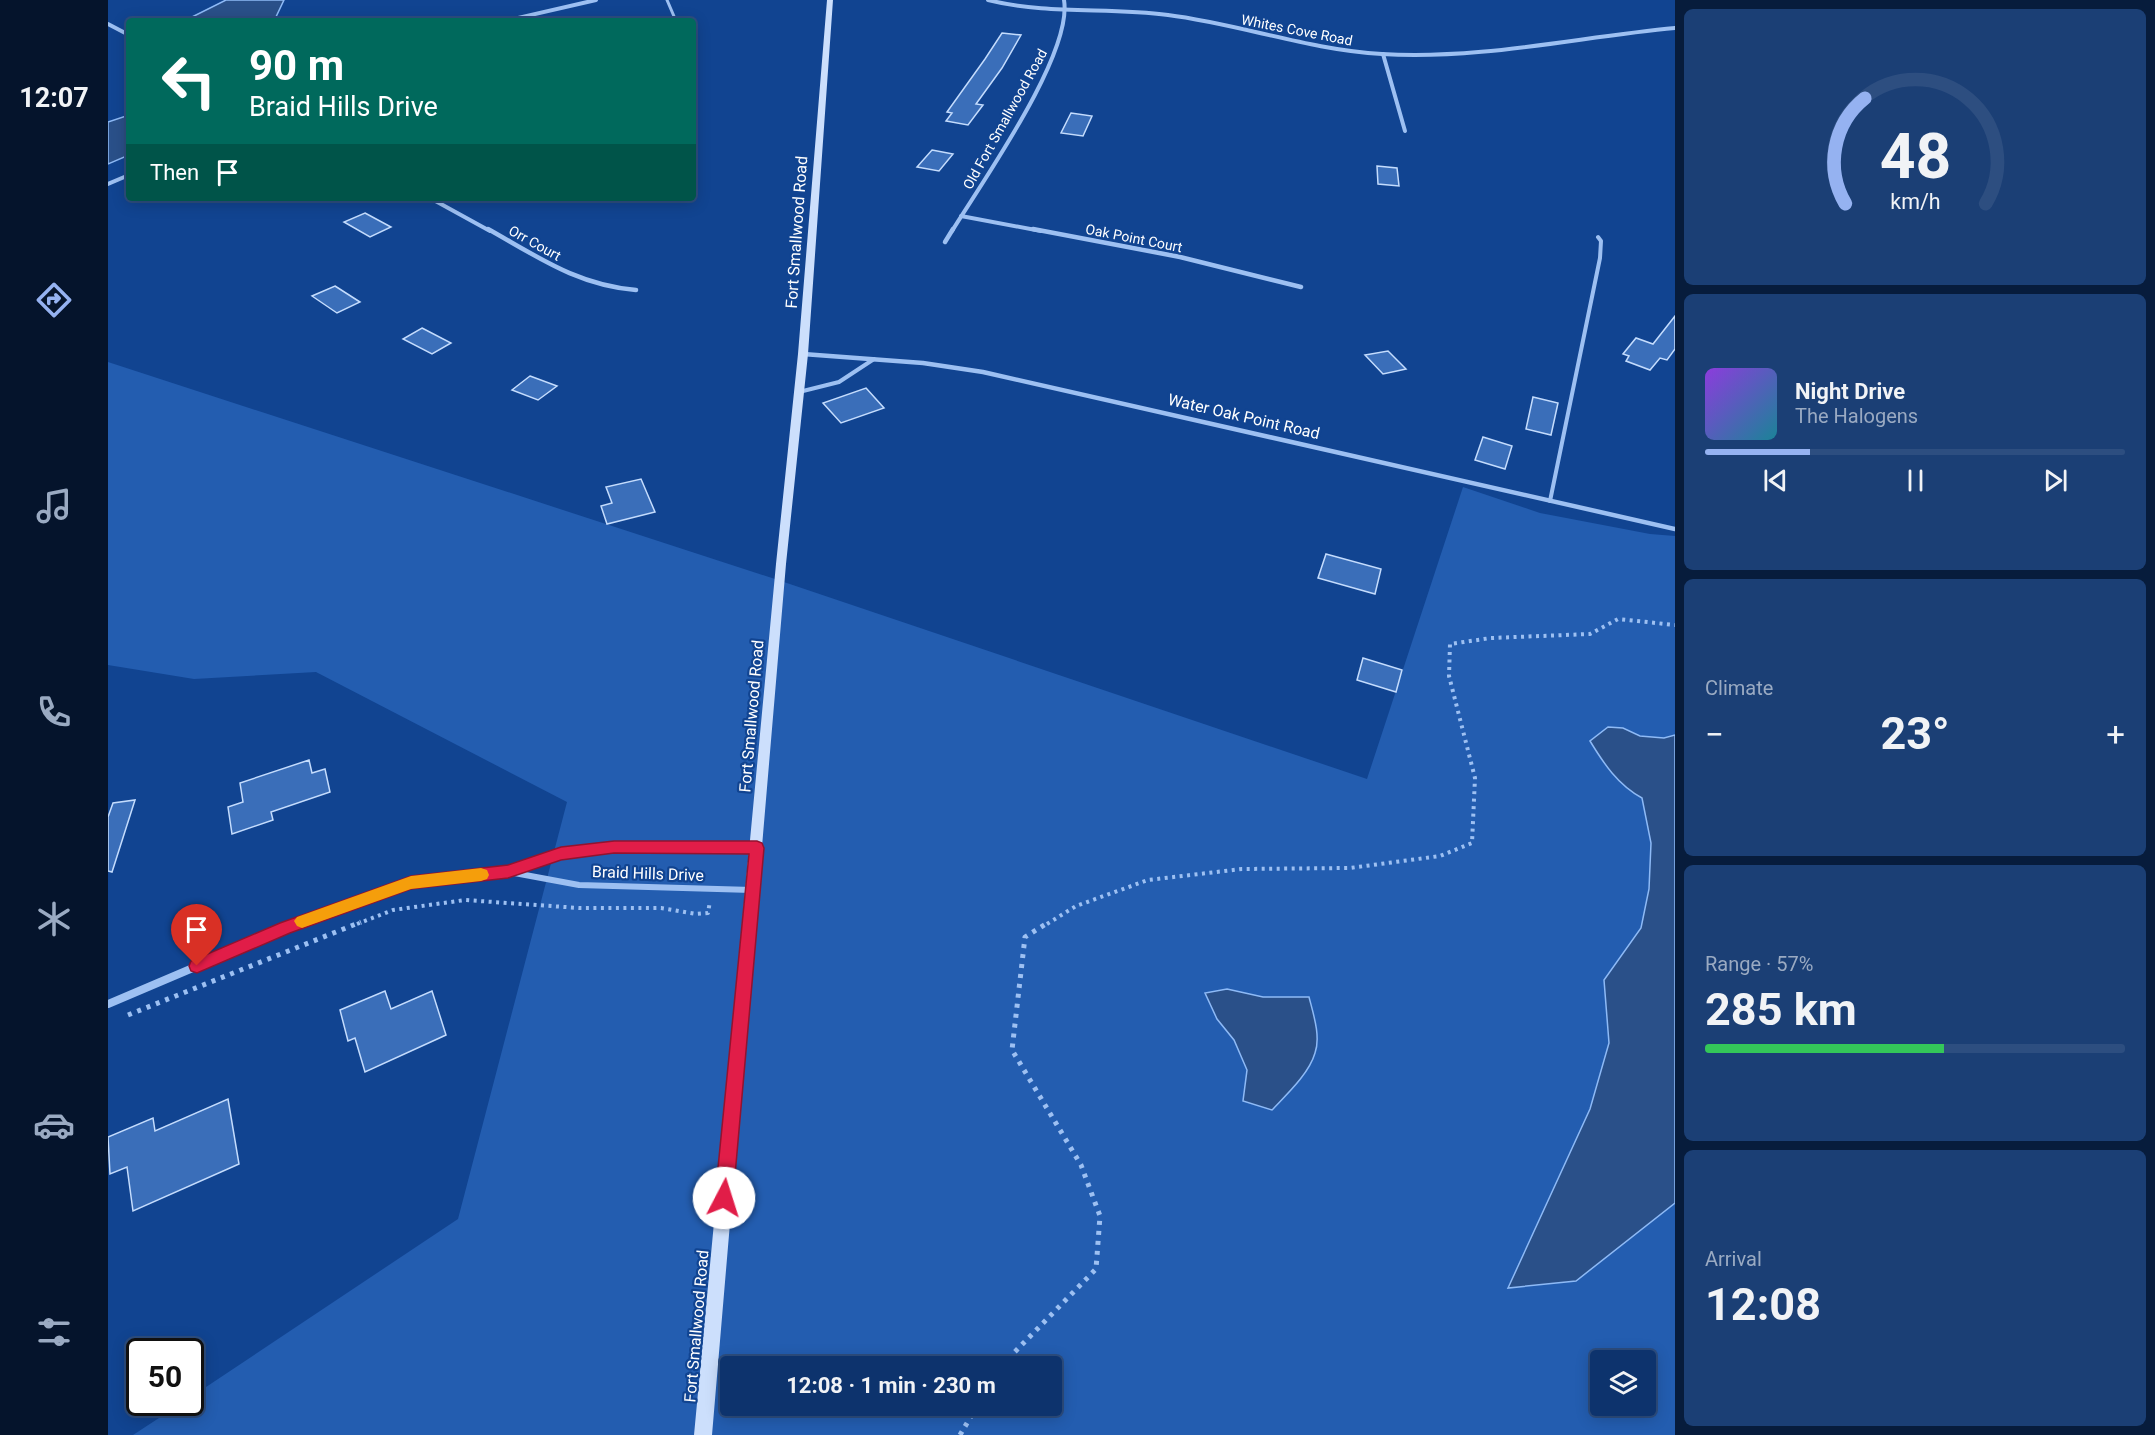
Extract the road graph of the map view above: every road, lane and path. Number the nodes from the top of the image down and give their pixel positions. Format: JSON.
{"nodes":[{"id":1,"x":596,"y":0,"type":"edge"},
{"id":2,"x":667,"y":0,"type":"edge"},
{"id":3,"x":830,"y":0,"type":"edge"},
{"id":4,"x":988,"y":0,"type":"edge"},
{"id":5,"x":1064,"y":0,"type":"edge"},
{"id":6,"x":1066,"y":12,"type":"junction"},
{"id":7,"x":518,"y":18,"type":"edge"},
{"id":8,"x":675,"y":18,"type":"edge"},
{"id":9,"x":108,"y":24,"type":"edge"},
{"id":10,"x":1675,"y":28,"type":"edge"},
{"id":11,"x":126,"y":33,"type":"edge"},
{"id":12,"x":1383,"y":54,"type":"junction"},
{"id":13,"x":1406,"y":131,"type":"dead end"},
{"id":14,"x":126,"y":176,"type":"edge"},
{"id":15,"x":108,"y":184,"type":"edge"},
{"id":16,"x":436,"y":201,"type":"edge"},
{"id":17,"x":961,"y":216,"type":"junction"},
{"id":18,"x":1598,"y":237,"type":"dead end"},
{"id":19,"x":945,"y":242,"type":"dead end"},
{"id":20,"x":1302,"y":287,"type":"dead end"},
{"id":21,"x":636,"y":290,"type":"dead end"},
{"id":22,"x":803,"y":354,"type":"junction"},
{"id":23,"x":874,"y":359,"type":"junction"},
{"id":24,"x":799,"y":392,"type":"junction"},
{"id":25,"x":1550,"y":501,"type":"junction"},
{"id":26,"x":1675,"y":530,"type":"edge"},
{"id":27,"x":1675,"y":625,"type":"edge"},
{"id":28,"x":757,"y":848,"type":"junction"},
{"id":29,"x":508,"y":872,"type":"junction"},
{"id":30,"x":713,"y":889,"type":"junction"},
{"id":31,"x":752,"y":890,"type":"junction"},
{"id":32,"x":108,"y":1004,"type":"edge"},
{"id":33,"x":118,"y":1018,"type":"dead end"},
{"id":34,"x":1011,"y":1356,"type":"edge"},
{"id":35,"x":971,"y":1416,"type":"edge"},
{"id":36,"x":703,"y":1435,"type":"edge"},
{"id":37,"x":960,"y":1435,"type":"edge"}],
"edges":[{"from":1,"to":7,"type":"street"},
{"from":2,"to":8,"type":"lane"},
{"from":3,"to":22,"type":"main road","name":"Fort Smallwood Road"},
{"from":4,"to":6,"type":"street","name":"Whites Cove Road"},
{"from":5,"to":6,"type":"street","name":"Old Fort Smallwood Road"},
{"from":6,"to":12,"type":"street","name":"Whites Cove Road"},
{"from":6,"to":17,"type":"street","name":"Old Fort Smallwood Road"},
{"from":9,"to":11,"type":"street"},
{"from":10,"to":12,"type":"street","name":"Whites Cove Road"},
{"from":12,"to":13,"type":"street"},
{"from":14,"to":15,"type":"street"},
{"from":16,"to":21,"type":"street","name":"Orr Court"},
{"from":17,"to":19,"type":"street","name":"Old Fort Smallwood Road"},
{"from":17,"to":20,"type":"street","name":"Oak Point Court"},
{"from":18,"to":25,"type":"lane"},
{"from":22,"to":23,"type":"street","name":"Water Oak Point Road"},
{"from":22,"to":24,"type":"main road","name":"Fort Smallwood Road"},
{"from":23,"to":24,"type":"lane"},
{"from":23,"to":25,"type":"street","name":"Water Oak Point Road"},
{"from":24,"to":28,"type":"main road","name":"Fort Smallwood Road"},
{"from":25,"to":26,"type":"street","name":"Water Oak Point Road"},
{"from":27,"to":34,"type":"path"},
{"from":28,"to":29,"type":"street","name":"Braid Hills Drive"},
{"from":28,"to":31,"type":"main road","name":"Fort Smallwood Road"},
{"from":29,"to":30,"type":"street","name":"Braid Hills Drive"},
{"from":29,"to":32,"type":"street","name":"Braid Hills Drive"},
{"from":30,"to":31,"type":"street","name":"Braid Hills Drive"},
{"from":30,"to":33,"type":"path"},
{"from":31,"to":36,"type":"main road","name":"Fort Smallwood Road"},
{"from":35,"to":37,"type":"path"}]}
